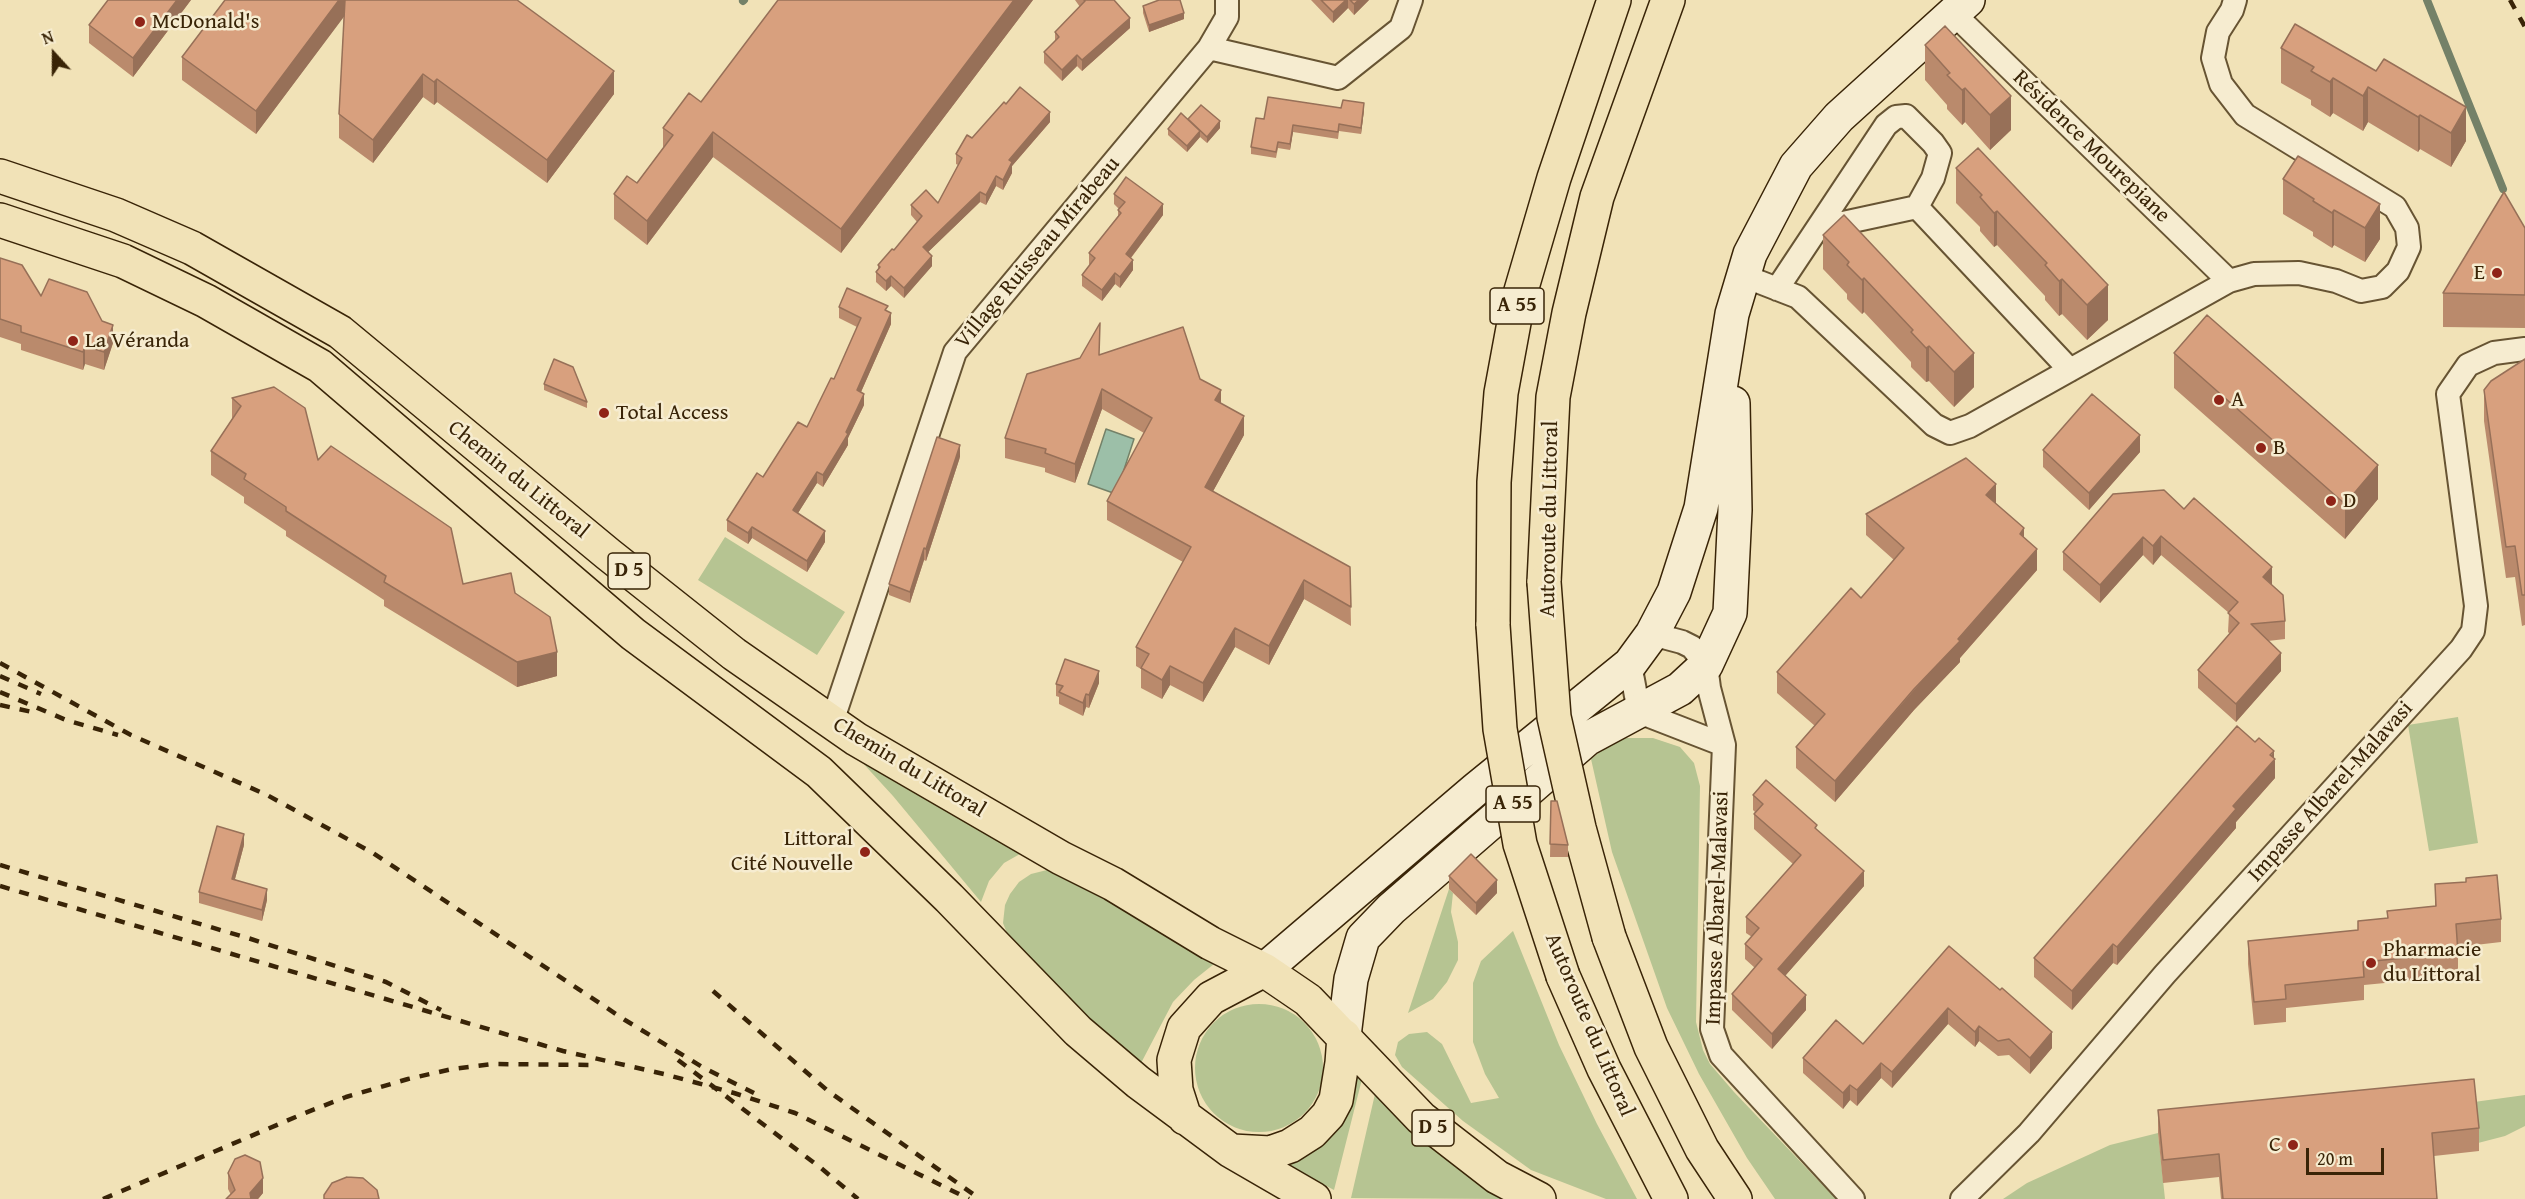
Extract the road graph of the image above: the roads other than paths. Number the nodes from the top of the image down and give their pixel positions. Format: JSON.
{"nodes":[{"id":1,"x":1227,"y":0,"type":"edge"},
{"id":2,"x":1411,"y":0,"type":"edge"},
{"id":3,"x":1614,"y":0,"type":"edge"},
{"id":4,"x":1668,"y":0,"type":"edge"},
{"id":5,"x":2235,"y":0,"type":"edge"},
{"id":6,"x":1960,"y":6,"type":"edge"},
{"id":7,"x":1209,"y":48,"type":"junction"},
{"id":8,"x":0,"y":176,"type":"edge"},
{"id":9,"x":1917,"y":207,"type":"junction"},
{"id":10,"x":0,"y":220,"type":"edge"},
{"id":11,"x":1818,"y":229,"type":"junction"},
{"id":12,"x":1744,"y":276,"type":"junction"},
{"id":13,"x":2229,"y":281,"type":"junction"},
{"id":14,"x":1777,"y":289,"type":"junction"},
{"id":15,"x":1732,"y":314,"type":"junction"},
{"id":16,"x":2525,"y":349,"type":"edge"},
{"id":17,"x":2070,"y":370,"type":"junction"},
{"id":18,"x":1652,"y":634,"type":"junction"},
{"id":19,"x":1630,"y":664,"type":"junction"},
{"id":20,"x":1706,"y":665,"type":"junction"},
{"id":21,"x":1639,"y":712,"type":"junction"},
{"id":22,"x":832,"y":722,"type":"junction"},
{"id":23,"x":1724,"y":746,"type":"junction"},
{"id":24,"x":1264,"y":970,"type":"junction"},
{"id":25,"x":1344,"y":1036,"type":"junction"},
{"id":26,"x":1185,"y":1118,"type":"junction"},
{"id":27,"x":1231,"y":1151,"type":"junction"},
{"id":28,"x":1670,"y":1197,"type":"edge"},
{"id":29,"x":1314,"y":1199,"type":"edge"},
{"id":30,"x":1539,"y":1199,"type":"edge"},
{"id":31,"x":1735,"y":1199,"type":"edge"},
{"id":32,"x":1852,"y":1199,"type":"edge"},
{"id":33,"x":1962,"y":1199,"type":"edge"}],
"edges":[{"from":1,"to":7,"type":"street","name":"Village Ruisseau Mirabeau"},
{"from":2,"to":7,"type":"street"},
{"from":3,"to":28,"type":"main road","name":"Autoroute du Littoral","number":"A 55","bridge":true},
{"from":4,"to":31,"type":"main road","name":"Autoroute du Littoral","number":"A 55","bridge":true},
{"from":5,"to":13,"type":"street"},
{"from":6,"to":12,"type":"street"},
{"from":6,"to":13,"type":"street","name":"Résidence Mourepiane"},
{"from":7,"to":22,"type":"street","name":"Village Ruisseau Mirabeau"},
{"from":8,"to":22,"type":"main road","name":"Chemin du Littoral","number":"D 5"},
{"from":9,"to":11,"type":"street"},
{"from":9,"to":11,"type":"street"},
{"from":9,"to":17,"type":"street"},
{"from":10,"to":26,"type":"main road","name":"Chemin du Littoral","number":"D 5"},
{"from":11,"to":14,"type":"street"},
{"from":12,"to":14,"type":"street"},
{"from":12,"to":15,"type":"street"},
{"from":13,"to":17,"type":"street"},
{"from":14,"to":17,"type":"street"},
{"from":15,"to":18,"type":"street"},
{"from":15,"to":20,"type":"street"},
{"from":16,"to":33,"type":"street","name":"Impasse Albarel-Malavasi"},
{"from":18,"to":19,"type":"street"},
{"from":18,"to":20,"type":"street"},
{"from":19,"to":21,"type":"street"},
{"from":19,"to":24,"type":"street"},
{"from":20,"to":21,"type":"street"},
{"from":20,"to":23,"type":"street","name":"Impasse Albarel-Malavasi"},
{"from":21,"to":23,"type":"street"},
{"from":21,"to":25,"type":"street"},
{"from":22,"to":24,"type":"main road","name":"Chemin du Littoral","number":"D 5"},
{"from":23,"to":32,"type":"street","name":"Impasse Albarel-Malavasi"},
{"from":24,"to":25,"type":"main road"},
{"from":24,"to":26,"type":"main road"},
{"from":25,"to":27,"type":"main road"},
{"from":25,"to":30,"type":"main road","number":"D 5"},
{"from":26,"to":27,"type":"main road"},
{"from":27,"to":29,"type":"main road"}]}
